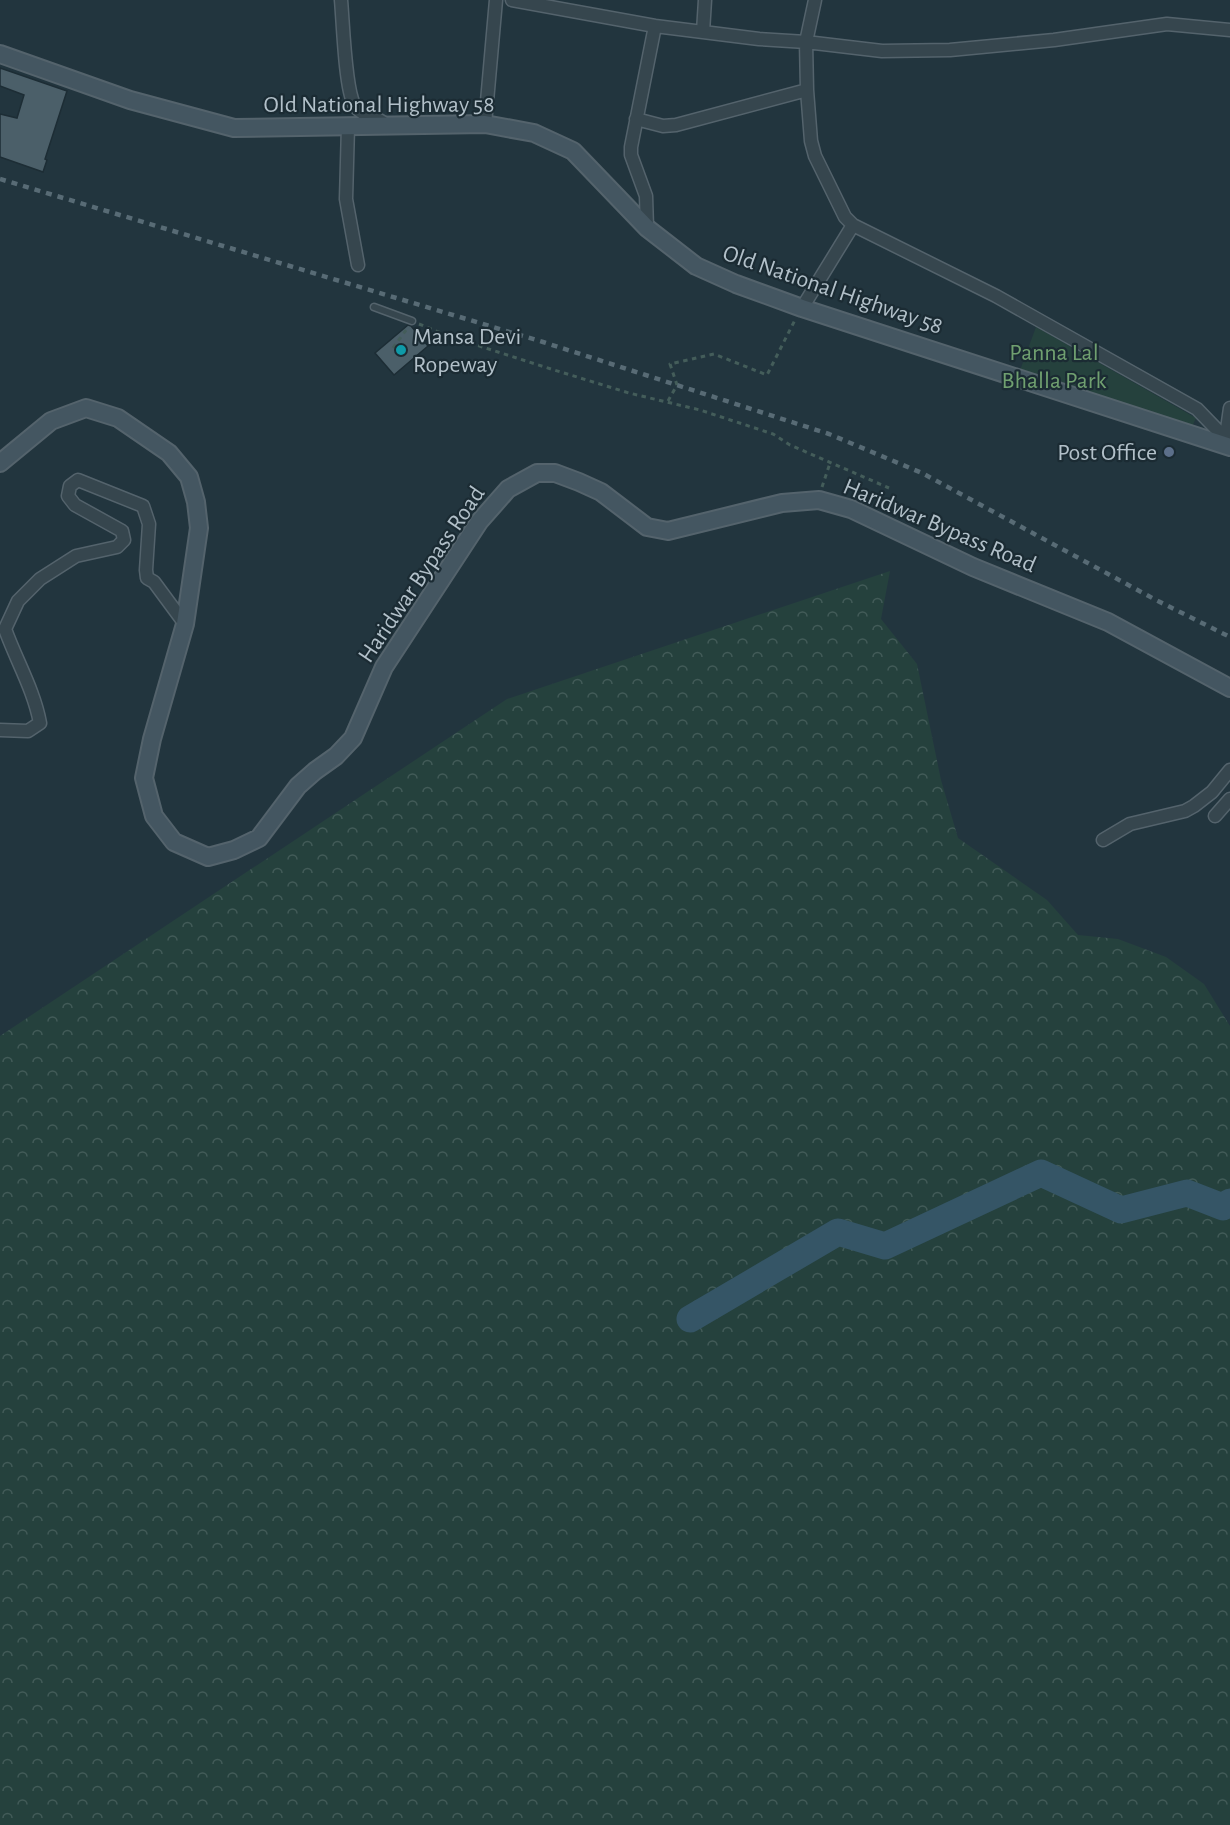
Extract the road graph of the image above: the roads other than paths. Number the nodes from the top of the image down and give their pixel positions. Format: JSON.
{"nodes":[{"id":1,"x":341,"y":0,"type":"edge"},
{"id":2,"x":496,"y":0,"type":"edge"},
{"id":3,"x":512,"y":0,"type":"edge"},
{"id":4,"x":705,"y":0,"type":"edge"},
{"id":5,"x":815,"y":0,"type":"edge"},
{"id":6,"x":569,"y":5,"type":"edge"},
{"id":7,"x":655,"y":26,"type":"junction"},
{"id":8,"x":1230,"y":30,"type":"edge"},
{"id":9,"x":703,"y":32,"type":"junction"},
{"id":10,"x":806,"y":42,"type":"junction"},
{"id":11,"x":0,"y":54,"type":"edge"},
{"id":12,"x":807,"y":90,"type":"junction"},
{"id":13,"x":636,"y":119,"type":"junction"},
{"id":14,"x":485,"y":124,"type":"junction"},
{"id":15,"x":386,"y":125,"type":"junction"},
{"id":16,"x":348,"y":126,"type":"junction"},
{"id":17,"x":853,"y":225,"type":"junction"},
{"id":18,"x":646,"y":228,"type":"junction"},
{"id":19,"x":358,"y":265,"type":"dead end"},
{"id":20,"x":374,"y":307,"type":"dead end"},
{"id":21,"x":802,"y":308,"type":"junction"},
{"id":22,"x":412,"y":321,"type":"road end"},
{"id":23,"x":1230,"y":408,"type":"edge"},
{"id":24,"x":1227,"y":444,"type":"edge"},
{"id":25,"x":0,"y":463,"type":"edge"},
{"id":26,"x":185,"y":624,"type":"junction"},
{"id":27,"x":1230,"y":688,"type":"edge"},
{"id":28,"x":0,"y":730,"type":"edge"},
{"id":29,"x":1230,"y":770,"type":"edge"},
{"id":30,"x":1230,"y":799,"type":"edge"},
{"id":31,"x":1215,"y":816,"type":"dead end"},
{"id":32,"x":1103,"y":840,"type":"dead end"}],
"edges":[{"from":1,"to":15,"type":"street"},
{"from":2,"to":14,"type":"street"},
{"from":3,"to":6,"type":"street"},
{"from":4,"to":9,"type":"street"},
{"from":5,"to":10,"type":"street"},
{"from":6,"to":7,"type":"street"},
{"from":7,"to":9,"type":"street"},
{"from":7,"to":13,"type":"street"},
{"from":8,"to":10,"type":"street"},
{"from":9,"to":10,"type":"street"},
{"from":10,"to":12,"type":"street"},
{"from":11,"to":16,"type":"main road","name":"Old National Highway 58"},
{"from":12,"to":13,"type":"street"},
{"from":12,"to":17,"type":"street"},
{"from":13,"to":18,"type":"street"},
{"from":14,"to":15,"type":"main road","name":"Old National Highway 58"},
{"from":14,"to":18,"type":"main road","name":"Old National Highway 58"},
{"from":15,"to":16,"type":"main road","name":"Old National Highway 58"},
{"from":16,"to":19,"type":"street"},
{"from":17,"to":21,"type":"street"},
{"from":17,"to":24,"type":"street"},
{"from":18,"to":21,"type":"main road","name":"Old National Highway 58"},
{"from":20,"to":22,"type":"lane"},
{"from":21,"to":24,"type":"main road","name":"Old National Highway 58"},
{"from":23,"to":24,"type":"street"},
{"from":25,"to":26,"type":"main road","name":"Haridwar Bypass Road"},
{"from":26,"to":27,"type":"main road","name":"Haridwar Bypass Road"},
{"from":26,"to":28,"type":"street"},
{"from":29,"to":32,"type":"street"},
{"from":30,"to":31,"type":"street"}]}
